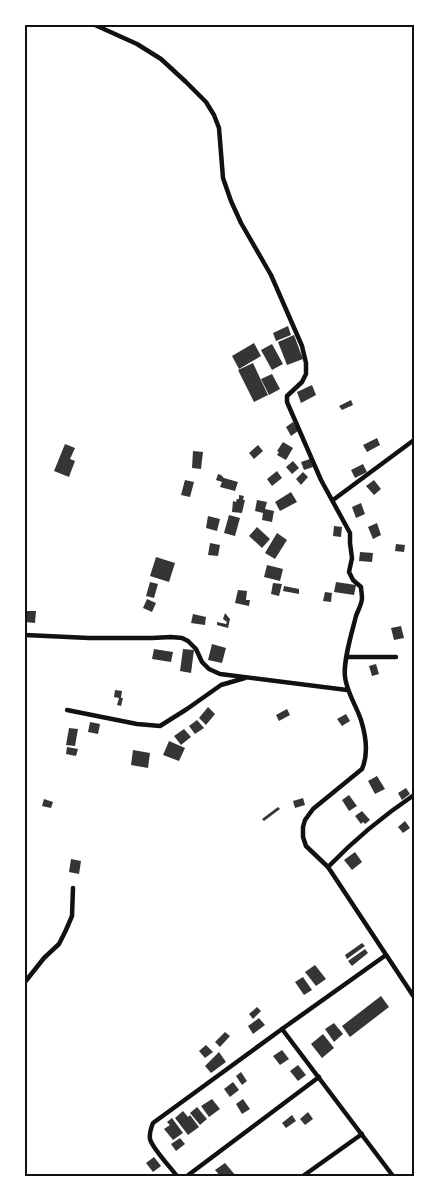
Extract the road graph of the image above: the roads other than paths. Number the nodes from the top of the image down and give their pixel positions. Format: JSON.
{"nodes":[{"id":1,"x":94,"y":25,"type":"edge"},
{"id":2,"x":414,"y":440,"type":"edge"},
{"id":3,"x":333,"y":500,"type":"junction"},
{"id":4,"x":25,"y":634,"type":"edge"},
{"id":5,"x":347,"y":657,"type":"junction"},
{"id":6,"x":396,"y":657,"type":"dead end"},
{"id":7,"x":247,"y":678,"type":"junction"},
{"id":8,"x":347,"y":690,"type":"junction"},
{"id":9,"x":66,"y":710,"type":"dead end"},
{"id":10,"x":414,"y":795,"type":"edge"},
{"id":11,"x":328,"y":867,"type":"junction"},
{"id":12,"x":73,"y":888,"type":"dead end"},
{"id":13,"x":386,"y":955,"type":"junction"},
{"id":14,"x":25,"y":982,"type":"edge"},
{"id":15,"x":414,"y":997,"type":"edge"},
{"id":16,"x":282,"y":1029,"type":"junction"},
{"id":17,"x":319,"y":1077,"type":"junction"},
{"id":18,"x":362,"y":1134,"type":"junction"},
{"id":19,"x":177,"y":1176,"type":"edge"},
{"id":20,"x":187,"y":1176,"type":"edge"},
{"id":21,"x":303,"y":1176,"type":"edge"},
{"id":22,"x":393,"y":1176,"type":"edge"}],
"edges":[{"from":1,"to":3,"type":"street"},
{"from":2,"to":3,"type":"street"},
{"from":3,"to":5,"type":"street"},
{"from":4,"to":7,"type":"street"},
{"from":5,"to":6,"type":"street"},
{"from":5,"to":8,"type":"street"},
{"from":7,"to":8,"type":"street"},
{"from":7,"to":9,"type":"street"},
{"from":8,"to":11,"type":"street"},
{"from":10,"to":11,"type":"street"},
{"from":11,"to":13,"type":"street"},
{"from":12,"to":14,"type":"street"},
{"from":13,"to":15,"type":"street"},
{"from":13,"to":16,"type":"street"},
{"from":16,"to":17,"type":"street"},
{"from":16,"to":19,"type":"street"},
{"from":17,"to":18,"type":"street"},
{"from":17,"to":20,"type":"street"},
{"from":18,"to":21,"type":"street"},
{"from":18,"to":22,"type":"street"}]}
